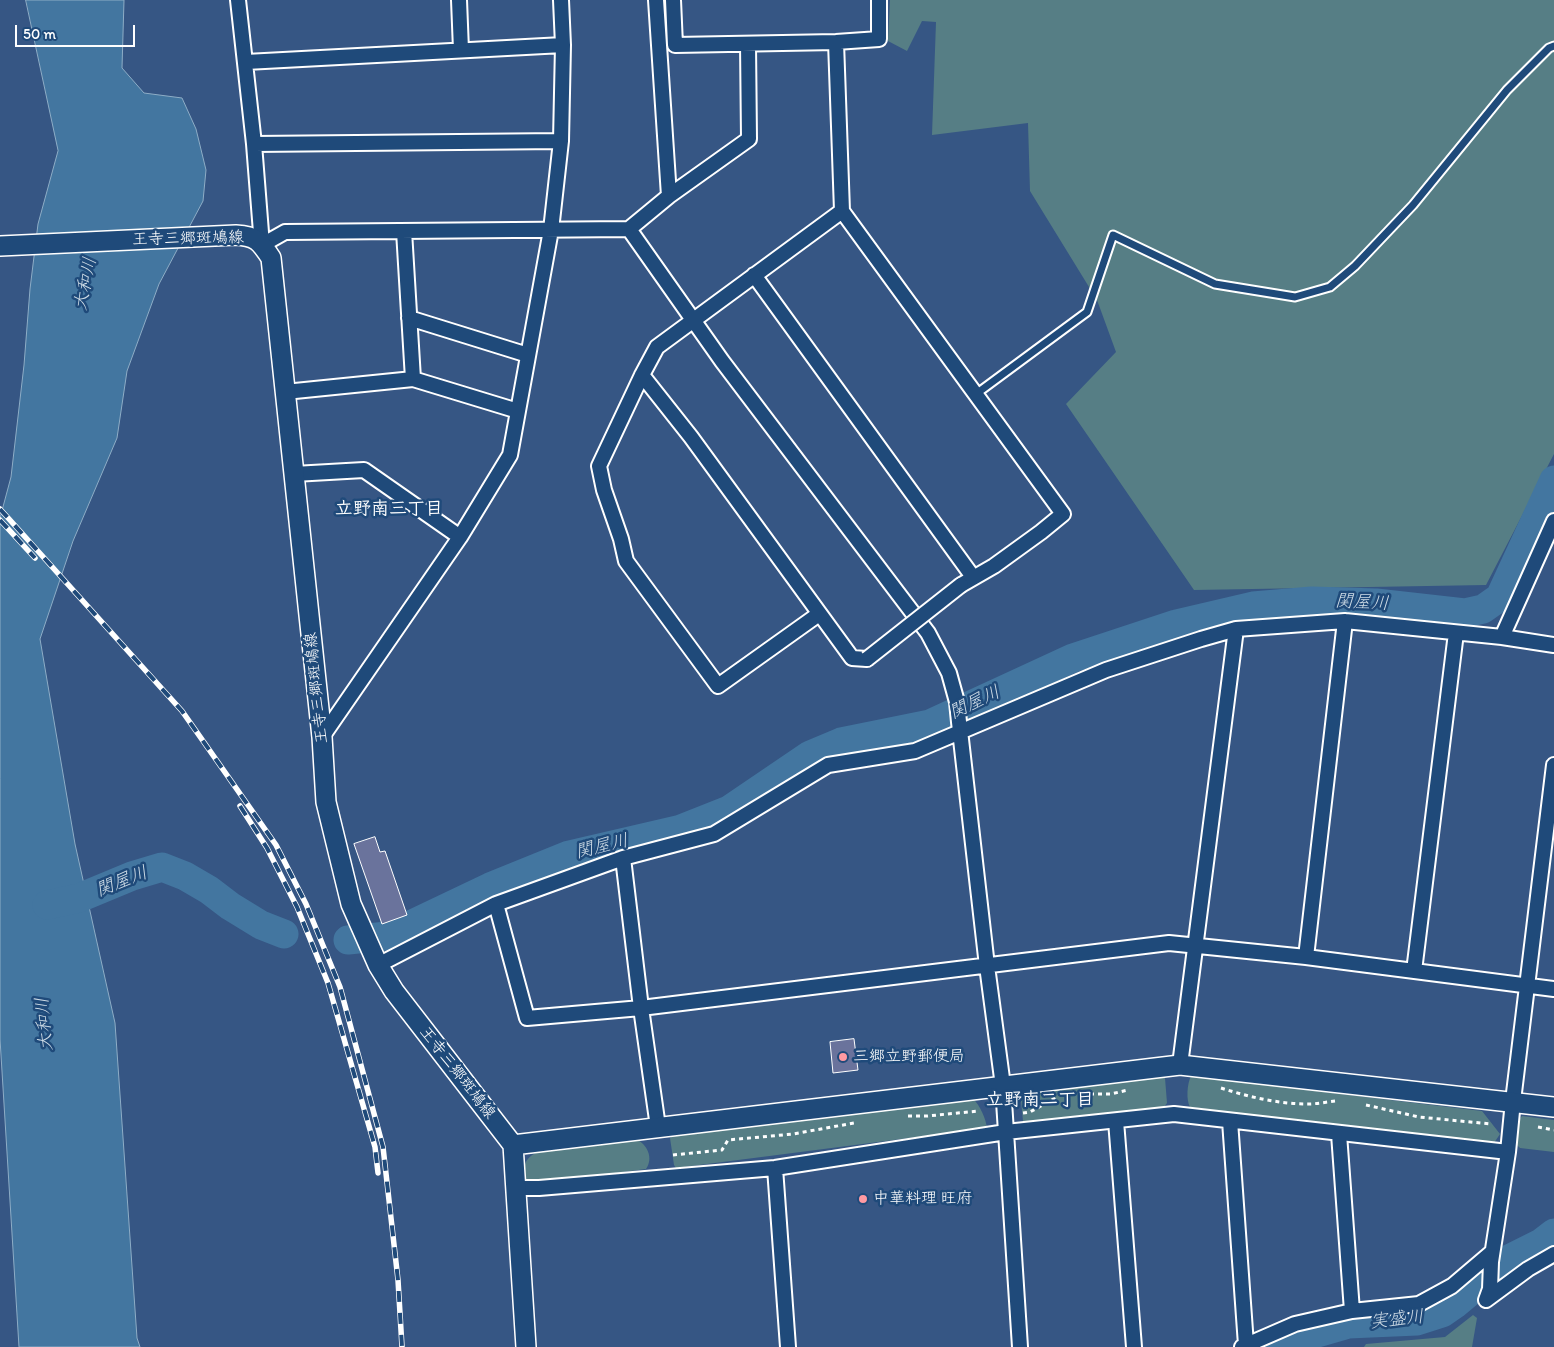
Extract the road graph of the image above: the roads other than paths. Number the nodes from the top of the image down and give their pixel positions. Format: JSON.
{"nodes":[{"id":1,"x":238,"y":0,"type":"edge"},
{"id":2,"x":459,"y":0,"type":"edge"},
{"id":3,"x":561,"y":0,"type":"edge"},
{"id":4,"x":656,"y":0,"type":"edge"},
{"id":5,"x":673,"y":0,"type":"edge"},
{"id":6,"x":879,"y":0,"type":"edge"},
{"id":7,"x":836,"y":42,"type":"junction"},
{"id":8,"x":748,"y":44,"type":"junction"},
{"id":9,"x":563,"y":45,"type":"junction"},
{"id":10,"x":1554,"y":46,"type":"edge"},
{"id":11,"x":461,"y":50,"type":"junction"},
{"id":12,"x":246,"y":62,"type":"junction"},
{"id":13,"x":561,"y":141,"type":"junction"},
{"id":14,"x":254,"y":144,"type":"junction"},
{"id":15,"x":669,"y":196,"type":"junction"},
{"id":16,"x":842,"y":211,"type":"junction"},
{"id":17,"x":629,"y":229,"type":"junction"},
{"id":18,"x":551,"y":230,"type":"junction"},
{"id":19,"x":404,"y":231,"type":"junction"},
{"id":20,"x":262,"y":245,"type":"junction"},
{"id":21,"x":0,"y":246,"type":"edge"},
{"id":22,"x":754,"y":276,"type":"junction"},
{"id":23,"x":409,"y":318,"type":"junction"},
{"id":24,"x":693,"y":321,"type":"junction"},
{"id":25,"x":528,"y":354,"type":"junction"},
{"id":26,"x":642,"y":375,"type":"junction"},
{"id":27,"x":412,"y":378,"type":"junction"},
{"id":28,"x":285,"y":392,"type":"junction"},
{"id":29,"x":976,"y":394,"type":"junction"},
{"id":30,"x":518,"y":411,"type":"junction"},
{"id":31,"x":294,"y":474,"type":"junction"},
{"id":32,"x":1554,"y":521,"type":"edge"},
{"id":33,"x":460,"y":537,"type":"junction"},
{"id":34,"x":973,"y":577,"type":"junction"},
{"id":35,"x":819,"y":614,"type":"junction"},
{"id":36,"x":1345,"y":620,"type":"junction"},
{"id":37,"x":1236,"y":629,"type":"junction"},
{"id":38,"x":1456,"y":633,"type":"junction"},
{"id":39,"x":1502,"y":637,"type":"junction"},
{"id":40,"x":1554,"y":645,"type":"edge"},
{"id":41,"x":960,"y":726,"type":"junction"},
{"id":42,"x":322,"y":737,"type":"junction"},
{"id":43,"x":1554,"y":765,"type":"edge"},
{"id":44,"x":623,"y":858,"type":"junction"},
{"id":45,"x":496,"y":904,"type":"junction"},
{"id":46,"x":1196,"y":945,"type":"junction"},
{"id":47,"x":375,"y":957,"type":"junction"},
{"id":48,"x":1306,"y":957,"type":"junction"},
{"id":49,"x":987,"y":966,"type":"junction"},
{"id":50,"x":1414,"y":971,"type":"junction"},
{"id":51,"x":1526,"y":987,"type":"junction"},
{"id":52,"x":1554,"y":989,"type":"edge"},
{"id":53,"x":641,"y":1008,"type":"junction"},
{"id":54,"x":1180,"y":1065,"type":"junction"},
{"id":55,"x":1003,"y":1086,"type":"junction"},
{"id":56,"x":1513,"y":1101,"type":"junction"},
{"id":57,"x":1554,"y":1107,"type":"edge"},
{"id":58,"x":1116,"y":1121,"type":"junction"},
{"id":59,"x":1230,"y":1121,"type":"junction"},
{"id":60,"x":658,"y":1127,"type":"junction"},
{"id":61,"x":1006,"y":1132,"type":"junction"},
{"id":62,"x":1339,"y":1134,"type":"junction"},
{"id":63,"x":513,"y":1145,"type":"junction"},
{"id":64,"x":1508,"y":1152,"type":"junction"},
{"id":65,"x":775,"y":1168,"type":"junction"},
{"id":66,"x":516,"y":1188,"type":"junction"},
{"id":67,"x":1554,"y":1254,"type":"edge"},
{"id":68,"x":1492,"y":1257,"type":"junction"},
{"id":69,"x":1352,"y":1311,"type":"junction"},
{"id":70,"x":1244,"y":1346,"type":"edge"},
{"id":71,"x":526,"y":1347,"type":"edge"},
{"id":72,"x":788,"y":1347,"type":"edge"},
{"id":73,"x":1020,"y":1347,"type":"edge"},
{"id":74,"x":1134,"y":1347,"type":"edge"}],
"edges":[{"from":1,"to":12,"type":"street"},
{"from":2,"to":11,"type":"street"},
{"from":3,"to":9,"type":"street"},
{"from":4,"to":15,"type":"street"},
{"from":5,"to":8,"type":"street"},
{"from":6,"to":7,"type":"street"},
{"from":7,"to":8,"type":"street"},
{"from":7,"to":16,"type":"street"},
{"from":8,"to":15,"type":"street"},
{"from":9,"to":11,"type":"street"},
{"from":9,"to":13,"type":"street"},
{"from":10,"to":29,"type":"lane"},
{"from":11,"to":12,"type":"street"},
{"from":12,"to":14,"type":"street"},
{"from":13,"to":14,"type":"street"},
{"from":13,"to":18,"type":"street"},
{"from":14,"to":20,"type":"street"},
{"from":15,"to":17,"type":"street"},
{"from":16,"to":22,"type":"street"},
{"from":16,"to":29,"type":"street"},
{"from":17,"to":18,"type":"street"},
{"from":17,"to":24,"type":"street"},
{"from":18,"to":19,"type":"street"},
{"from":18,"to":25,"type":"street"},
{"from":19,"to":20,"type":"street"},
{"from":19,"to":23,"type":"street"},
{"from":20,"to":21,"type":"main road","name":"王寺三郷斑鳩線"},
{"from":20,"to":28,"type":"main road","name":"王寺三郷斑鳩線"},
{"from":22,"to":24,"type":"street"},
{"from":22,"to":34,"type":"street"},
{"from":23,"to":25,"type":"street"},
{"from":23,"to":27,"type":"street"},
{"from":24,"to":26,"type":"street"},
{"from":24,"to":41,"type":"street"},
{"from":25,"to":30,"type":"street"},
{"from":26,"to":35,"type":"street"},
{"from":26,"to":35,"type":"street"},
{"from":27,"to":28,"type":"street"},
{"from":27,"to":30,"type":"street"},
{"from":28,"to":31,"type":"main road","name":"王寺三郷斑鳩線"},
{"from":29,"to":34,"type":"street"},
{"from":30,"to":33,"type":"street"},
{"from":31,"to":33,"type":"street"},
{"from":31,"to":42,"type":"main road","name":"王寺三郷斑鳩線"},
{"from":32,"to":39,"type":"street"},
{"from":33,"to":42,"type":"street"},
{"from":34,"to":35,"type":"street","bridge":true},
{"from":36,"to":37,"type":"street"},
{"from":36,"to":38,"type":"street"},
{"from":36,"to":48,"type":"street"},
{"from":37,"to":41,"type":"street"},
{"from":37,"to":46,"type":"street"},
{"from":38,"to":39,"type":"street"},
{"from":38,"to":50,"type":"street"},
{"from":39,"to":40,"type":"street"},
{"from":41,"to":44,"type":"street"},
{"from":41,"to":49,"type":"street"},
{"from":42,"to":47,"type":"main road","name":"王寺三郷斑鳩線"},
{"from":43,"to":51,"type":"street"},
{"from":44,"to":45,"type":"street"},
{"from":44,"to":53,"type":"street"},
{"from":45,"to":47,"type":"street"},
{"from":45,"to":53,"type":"street"},
{"from":46,"to":48,"type":"street"},
{"from":46,"to":49,"type":"street"},
{"from":46,"to":54,"type":"street"},
{"from":47,"to":63,"type":"main road","name":"王寺三郷斑鳩線"},
{"from":48,"to":50,"type":"street"},
{"from":49,"to":53,"type":"street"},
{"from":49,"to":55,"type":"street"},
{"from":50,"to":51,"type":"street"},
{"from":51,"to":52,"type":"street"},
{"from":51,"to":56,"type":"street"},
{"from":53,"to":60,"type":"street"},
{"from":54,"to":55,"type":"main road"},
{"from":54,"to":56,"type":"main road"},
{"from":55,"to":60,"type":"main road"},
{"from":55,"to":61,"type":"street"},
{"from":56,"to":57,"type":"main road"},
{"from":56,"to":64,"type":"street"},
{"from":58,"to":59,"type":"street"},
{"from":58,"to":61,"type":"street"},
{"from":58,"to":74,"type":"street"},
{"from":59,"to":62,"type":"street"},
{"from":59,"to":70,"type":"street"},
{"from":60,"to":63,"type":"main road"},
{"from":61,"to":65,"type":"street"},
{"from":61,"to":73,"type":"street"},
{"from":62,"to":64,"type":"street"},
{"from":62,"to":69,"type":"street"},
{"from":63,"to":66,"type":"main road"},
{"from":64,"to":68,"type":"street"},
{"from":65,"to":66,"type":"street"},
{"from":65,"to":72,"type":"street"},
{"from":66,"to":71,"type":"main road"},
{"from":67,"to":68,"type":"street"},
{"from":68,"to":69,"type":"street"},
{"from":69,"to":70,"type":"street"}]}
